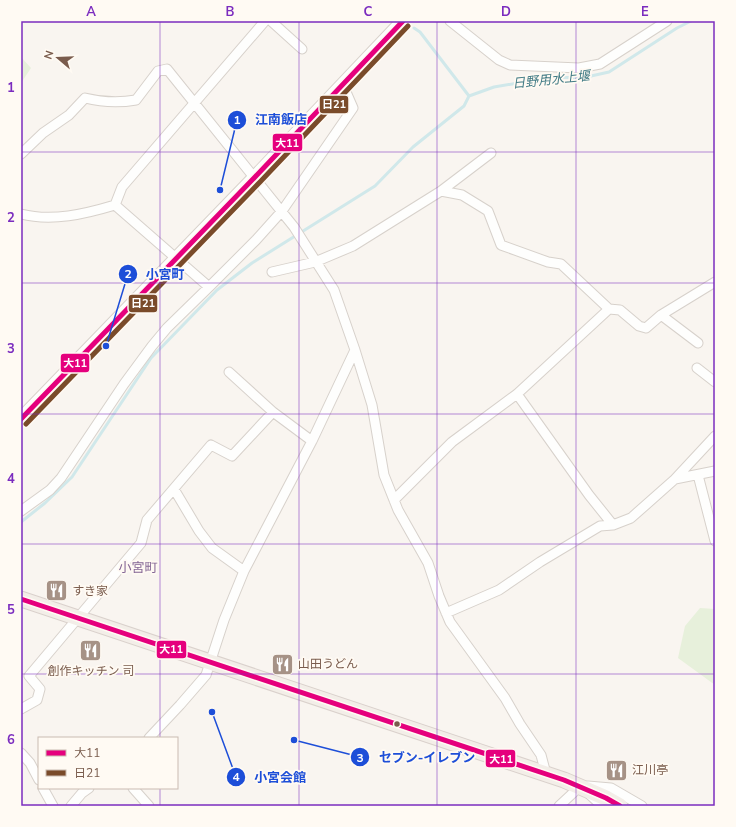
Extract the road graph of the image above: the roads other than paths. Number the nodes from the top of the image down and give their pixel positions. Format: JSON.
{"nodes":[{"id":1,"x":265,"y":21,"type":"edge"},
{"id":2,"x":271,"y":21,"type":"edge"},
{"id":3,"x":403,"y":21,"type":"edge"},
{"id":4,"x":450,"y":21,"type":"edge"},
{"id":5,"x":667,"y":21,"type":"edge"},
{"id":6,"x":302,"y":49,"type":"dead end"},
{"id":7,"x":343,"y":85,"type":"junction"},
{"id":8,"x":194,"y":103,"type":"junction"},
{"id":9,"x":491,"y":153,"type":"dead end"},
{"id":10,"x":21,"y":154,"type":"edge"},
{"id":11,"x":255,"y":178,"type":"junction"},
{"id":12,"x":441,"y":191,"type":"junction"},
{"id":13,"x":115,"y":205,"type":"junction"},
{"id":14,"x":282,"y":211,"type":"junction"},
{"id":15,"x":21,"y":214,"type":"edge"},
{"id":16,"x":176,"y":258,"type":"junction"},
{"id":17,"x":315,"y":262,"type":"junction"},
{"id":18,"x":272,"y":272,"type":"dead end"},
{"id":19,"x":715,"y":282,"type":"edge"},
{"id":20,"x":209,"y":287,"type":"junction"},
{"id":21,"x":609,"y":309,"type":"junction"},
{"id":22,"x":661,"y":315,"type":"junction"},
{"id":23,"x":698,"y":343,"type":"dead end"},
{"id":24,"x":355,"y":350,"type":"junction"},
{"id":25,"x":697,"y":368,"type":"dead end"},
{"id":26,"x":229,"y":372,"type":"dead end"},
{"id":27,"x":715,"y":382,"type":"edge"},
{"id":28,"x":517,"y":394,"type":"junction"},
{"id":29,"x":273,"y":412,"type":"junction"},
{"id":30,"x":21,"y":419,"type":"edge"},
{"id":31,"x":715,"y":436,"type":"edge"},
{"id":32,"x":312,"y":441,"type":"junction"},
{"id":33,"x":715,"y":471,"type":"edge"},
{"id":34,"x":698,"y":475,"type":"junction"},
{"id":35,"x":675,"y":480,"type":"junction"},
{"id":36,"x":174,"y":488,"type":"junction"},
{"id":37,"x":394,"y":500,"type":"junction"},
{"id":38,"x":21,"y":512,"type":"edge"},
{"id":39,"x":613,"y":525,"type":"junction"},
{"id":40,"x":715,"y":541,"type":"edge"},
{"id":41,"x":244,"y":571,"type":"junction"},
{"id":42,"x":21,"y":599,"type":"edge"},
{"id":43,"x":446,"y":613,"type":"junction"},
{"id":44,"x":78,"y":619,"type":"junction"},
{"id":45,"x":210,"y":663,"type":"junction"},
{"id":46,"x":21,"y":709,"type":"edge"},
{"id":47,"x":150,"y":737,"type":"edge"},
{"id":48,"x":21,"y":753,"type":"edge"},
{"id":49,"x":546,"y":774,"type":"junction"},
{"id":50,"x":38,"y":778,"type":"edge"},
{"id":51,"x":579,"y":785,"type":"junction"},
{"id":52,"x":44,"y":789,"type":"edge"},
{"id":53,"x":88,"y":789,"type":"edge"},
{"id":54,"x":135,"y":789,"type":"edge"},
{"id":55,"x":53,"y":806,"type":"edge"},
{"id":56,"x":71,"y":806,"type":"edge"},
{"id":57,"x":149,"y":806,"type":"edge"},
{"id":58,"x":559,"y":806,"type":"edge"},
{"id":59,"x":602,"y":806,"type":"edge"},
{"id":60,"x":620,"y":806,"type":"edge"},
{"id":61,"x":642,"y":806,"type":"edge"}],
"edges":[{"from":1,"to":8,"type":"street"},
{"from":2,"to":6,"type":"street"},
{"from":3,"to":7,"type":"main road"},
{"from":4,"to":5,"type":"street"},
{"from":7,"to":11,"type":"main road"},
{"from":7,"to":14,"type":"street"},
{"from":8,"to":10,"type":"street"},
{"from":8,"to":11,"type":"street"},
{"from":8,"to":13,"type":"street"},
{"from":9,"to":12,"type":"street"},
{"from":11,"to":14,"type":"street"},
{"from":11,"to":16,"type":"main road"},
{"from":12,"to":17,"type":"street"},
{"from":12,"to":21,"type":"street"},
{"from":13,"to":15,"type":"street"},
{"from":13,"to":16,"type":"street"},
{"from":14,"to":17,"type":"street"},
{"from":14,"to":20,"type":"street"},
{"from":16,"to":20,"type":"street"},
{"from":16,"to":30,"type":"main road"},
{"from":17,"to":18,"type":"street"},
{"from":17,"to":24,"type":"street"},
{"from":19,"to":22,"type":"street"},
{"from":20,"to":38,"type":"street"},
{"from":21,"to":22,"type":"street"},
{"from":21,"to":28,"type":"street"},
{"from":22,"to":23,"type":"street"},
{"from":24,"to":32,"type":"street"},
{"from":24,"to":37,"type":"street"},
{"from":25,"to":27,"type":"street"},
{"from":26,"to":29,"type":"street"},
{"from":28,"to":37,"type":"street"},
{"from":28,"to":39,"type":"street"},
{"from":29,"to":32,"type":"street"},
{"from":29,"to":36,"type":"street"},
{"from":31,"to":35,"type":"street"},
{"from":32,"to":41,"type":"street"},
{"from":33,"to":34,"type":"street"},
{"from":34,"to":35,"type":"street"},
{"from":34,"to":40,"type":"street"},
{"from":35,"to":39,"type":"street"},
{"from":36,"to":41,"type":"street"},
{"from":36,"to":44,"type":"street"},
{"from":37,"to":43,"type":"street"},
{"from":39,"to":43,"type":"street"},
{"from":41,"to":45,"type":"street"},
{"from":42,"to":44,"type":"main road"},
{"from":43,"to":49,"type":"street"},
{"from":44,"to":45,"type":"main road"},
{"from":44,"to":46,"type":"street"},
{"from":45,"to":47,"type":"street"},
{"from":45,"to":49,"type":"main road"},
{"from":48,"to":50,"type":"street"},
{"from":49,"to":51,"type":"main road"},
{"from":51,"to":58,"type":"street"},
{"from":51,"to":59,"type":"street"},
{"from":51,"to":60,"type":"main road"},
{"from":51,"to":61,"type":"street"},
{"from":52,"to":55,"type":"street"},
{"from":53,"to":56,"type":"street"},
{"from":54,"to":57,"type":"street"}]}
